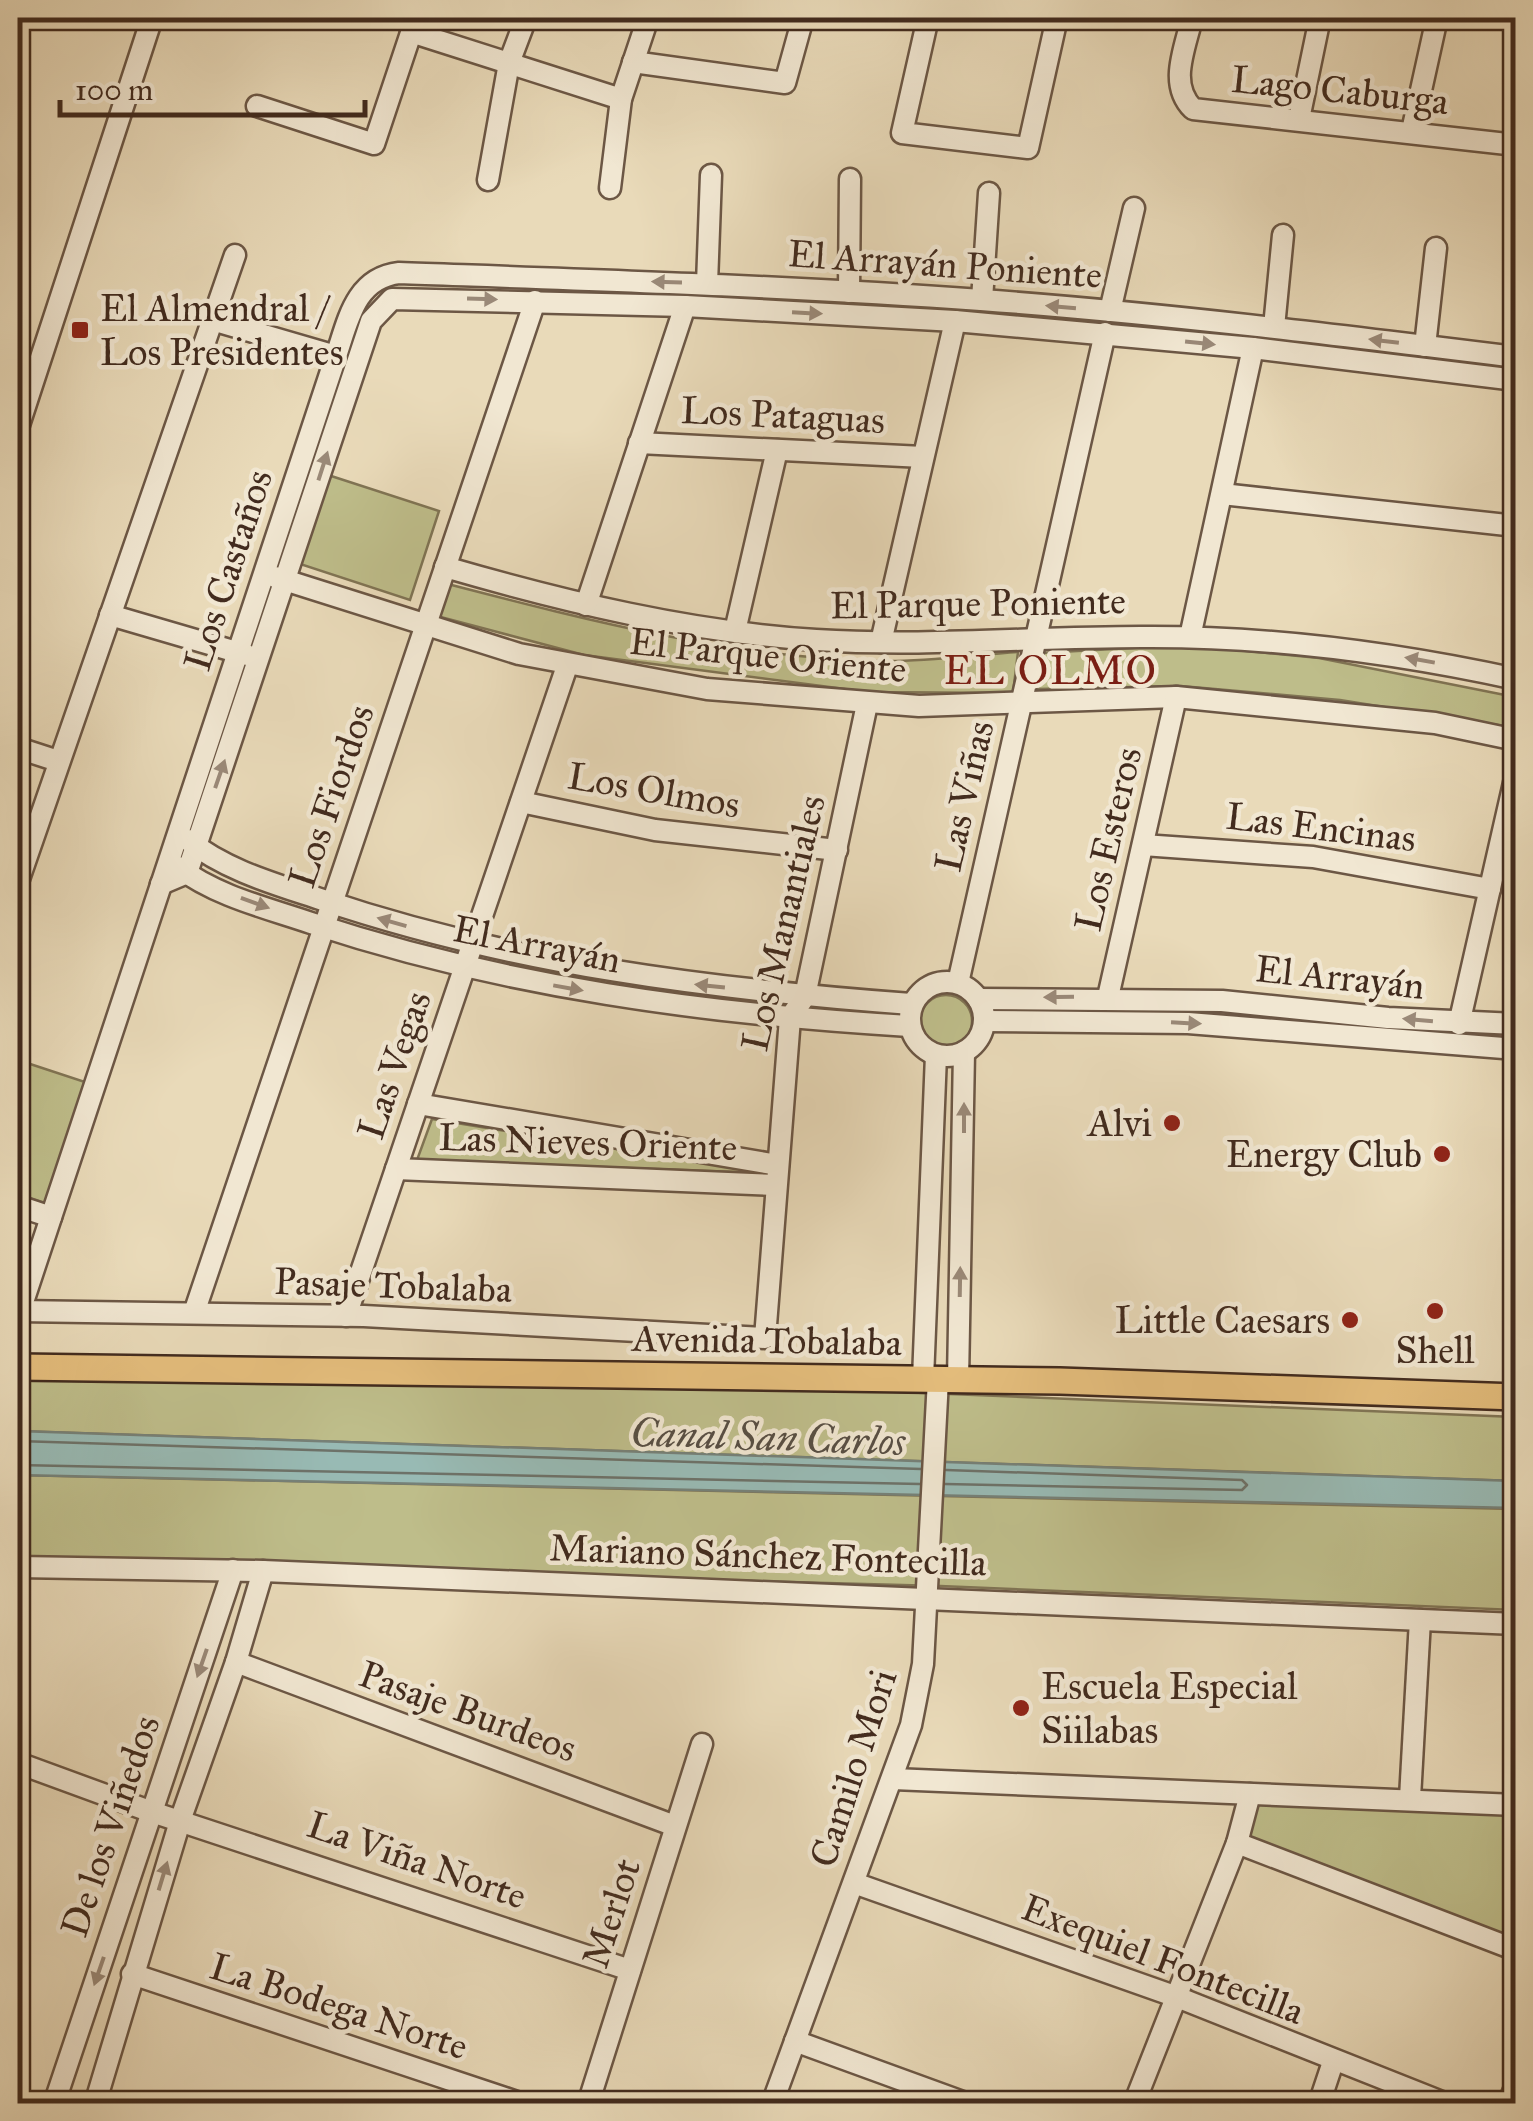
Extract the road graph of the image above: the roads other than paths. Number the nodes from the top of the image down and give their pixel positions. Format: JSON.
{"nodes":[{"id":1,"x":152,"y":18,"type":"edge"},
{"id":2,"x":526,"y":18,"type":"edge"},
{"id":3,"x":648,"y":18,"type":"edge"},
{"id":4,"x":803,"y":18,"type":"edge"},
{"id":5,"x":928,"y":18,"type":"edge"},
{"id":6,"x":1057,"y":18,"type":"edge"},
{"id":7,"x":1192,"y":18,"type":"edge"},
{"id":8,"x":1320,"y":18,"type":"edge"},
{"id":9,"x":1437,"y":18,"type":"edge"},
{"id":10,"x":414,"y":24,"type":"edge"},
{"id":11,"x":633,"y":62,"type":"junction"},
{"id":12,"x":509,"y":63,"type":"junction"},
{"id":13,"x":620,"y":98,"type":"junction"},
{"id":14,"x":256,"y":106,"type":"dead end"},
{"id":15,"x":1300,"y":119,"type":"junction"},
{"id":16,"x":1412,"y":131,"type":"junction"},
{"id":17,"x":1516,"y":145,"type":"edge"},
{"id":18,"x":711,"y":175,"type":"dead end"},
{"id":19,"x":488,"y":180,"type":"dead end"},
{"id":20,"x":850,"y":180,"type":"dead end"},
{"id":21,"x":610,"y":188,"type":"dead end"},
{"id":22,"x":989,"y":193,"type":"dead end"},
{"id":23,"x":1134,"y":208,"type":"dead end"},
{"id":24,"x":1283,"y":235,"type":"dead end"},
{"id":25,"x":1436,"y":248,"type":"dead end"},
{"id":26,"x":234,"y":255,"type":"dead end"},
{"id":27,"x":370,"y":283,"type":"joint"},
{"id":28,"x":707,"y":284,"type":"junction"},
{"id":29,"x":849,"y":292,"type":"junction"},
{"id":30,"x":982,"y":300,"type":"junction"},
{"id":31,"x":535,"y":301,"type":"junction"},
{"id":32,"x":386,"y":302,"type":"joint"},
{"id":33,"x":685,"y":306,"type":"junction"},
{"id":34,"x":1110,"y":311,"type":"junction"},
{"id":35,"x":212,"y":320,"type":"junction"},
{"id":36,"x":955,"y":321,"type":"junction"},
{"id":37,"x":1274,"y":327,"type":"junction"},
{"id":38,"x":1105,"y":333,"type":"junction"},
{"id":39,"x":1424,"y":346,"type":"junction"},
{"id":40,"x":1253,"y":348,"type":"junction"},
{"id":41,"x":336,"y":356,"type":"junction"},
{"id":42,"x":1516,"y":357,"type":"edge"},
{"id":43,"x":1516,"y":380,"type":"edge"},
{"id":44,"x":18,"y":428,"type":"edge"},
{"id":45,"x":639,"y":443,"type":"junction"},
{"id":46,"x":777,"y":450,"type":"junction"},
{"id":47,"x":923,"y":457,"type":"junction"},
{"id":48,"x":1222,"y":494,"type":"junction"},
{"id":49,"x":1516,"y":526,"type":"edge"},
{"id":50,"x":445,"y":567,"type":"junction"},
{"id":51,"x":274,"y":576,"type":"junction"},
{"id":52,"x":586,"y":605,"type":"junction"},
{"id":53,"x":110,"y":615,"type":"junction"},
{"id":54,"x":426,"y":626,"type":"junction"},
{"id":55,"x":735,"y":631,"type":"junction"},
{"id":56,"x":1190,"y":637,"type":"junction"},
{"id":57,"x":1036,"y":640,"type":"junction"},
{"id":58,"x":881,"y":642,"type":"junction"},
{"id":59,"x":248,"y":656,"type":"junction"},
{"id":60,"x":567,"y":666,"type":"junction"},
{"id":61,"x":1516,"y":679,"type":"edge"},
{"id":62,"x":1176,"y":697,"type":"junction"},
{"id":63,"x":1022,"y":703,"type":"junction"},
{"id":64,"x":867,"y":704,"type":"junction"},
{"id":65,"x":1516,"y":740,"type":"edge"},
{"id":66,"x":18,"y":748,"type":"edge"},
{"id":67,"x":58,"y":761,"type":"junction"},
{"id":68,"x":1516,"y":774,"type":"edge"},
{"id":69,"x":521,"y":802,"type":"junction"},
{"id":70,"x":178,"y":832,"type":"junction"},
{"id":71,"x":1143,"y":845,"type":"junction"},
{"id":72,"x":196,"y":847,"type":"junction"},
{"id":73,"x":837,"y":850,"type":"junction"},
{"id":74,"x":170,"y":858,"type":"junction"},
{"id":75,"x":187,"y":873,"type":"junction"},
{"id":76,"x":18,"y":882,"type":"edge"},
{"id":77,"x":161,"y":884,"type":"junction"},
{"id":78,"x":1490,"y":889,"type":"junction"},
{"id":79,"x":332,"y":903,"type":"junction"},
{"id":80,"x":324,"y":927,"type":"junction"},
{"id":81,"x":473,"y":943,"type":"junction"},
{"id":82,"x":464,"y":968,"type":"junction"},
{"id":83,"x":958,"y":982,"type":"junction"},
{"id":84,"x":806,"y":996,"type":"junction"},
{"id":85,"x":1108,"y":996,"type":"junction"},
{"id":86,"x":978,"y":999,"type":"junction"},
{"id":87,"x":912,"y":1004,"type":"junction"},
{"id":88,"x":790,"y":1018,"type":"junction"},
{"id":89,"x":984,"y":1020,"type":"junction"},
{"id":90,"x":1460,"y":1024,"type":"junction"},
{"id":91,"x":1516,"y":1024,"type":"edge"},
{"id":92,"x":910,"y":1026,"type":"junction"},
{"id":93,"x":1516,"y":1049,"type":"edge"},
{"id":94,"x":964,"y":1052,"type":"junction"},
{"id":95,"x":936,"y":1055,"type":"junction"},
{"id":96,"x":418,"y":1104,"type":"junction"},
{"id":97,"x":396,"y":1169,"type":"junction"},
{"id":98,"x":777,"y":1175,"type":"junction"},
{"id":99,"x":18,"y":1206,"type":"edge"},
{"id":100,"x":51,"y":1218,"type":"junction"},
{"id":101,"x":931,"y":1244,"type":"junction"},
{"id":102,"x":961,"y":1246,"type":"junction"},
{"id":103,"x":19,"y":1311,"type":"edge"},
{"id":104,"x":194,"y":1313,"type":"junction"},
{"id":105,"x":346,"y":1316,"type":"junction"},
{"id":106,"x":765,"y":1338,"type":"joint"},
{"id":107,"x":18,"y":1368,"type":"edge"},
{"id":108,"x":940,"y":1380,"type":"junction"},
{"id":109,"x":1516,"y":1396,"type":"edge"},
{"id":110,"x":18,"y":1567,"type":"edge"},
{"id":111,"x":233,"y":1570,"type":"junction"},
{"id":112,"x":262,"y":1570,"type":"junction"},
{"id":113,"x":927,"y":1596,"type":"junction"},
{"id":114,"x":1420,"y":1620,"type":"junction"},
{"id":115,"x":1516,"y":1624,"type":"edge"},
{"id":116,"x":236,"y":1662,"type":"junction"},
{"id":117,"x":702,"y":1744,"type":"dead end"},
{"id":118,"x":18,"y":1762,"type":"edge"},
{"id":119,"x":892,"y":1779,"type":"junction"},
{"id":120,"x":1250,"y":1794,"type":"junction"},
{"id":121,"x":1410,"y":1798,"type":"junction"},
{"id":122,"x":1516,"y":1806,"type":"edge"},
{"id":123,"x":152,"y":1812,"type":"junction"},
{"id":124,"x":181,"y":1818,"type":"junction"},
{"id":125,"x":676,"y":1826,"type":"junction"},
{"id":126,"x":1237,"y":1843,"type":"junction"},
{"id":127,"x":854,"y":1883,"type":"junction"},
{"id":128,"x":1516,"y":1950,"type":"edge"},
{"id":129,"x":630,"y":1970,"type":"junction"},
{"id":130,"x":132,"y":1974,"type":"junction"},
{"id":131,"x":1177,"y":1997,"type":"junction"},
{"id":132,"x":795,"y":2041,"type":"junction"},
{"id":133,"x":1333,"y":2062,"type":"junction"},
{"id":134,"x":1516,"y":2085,"type":"edge"},
{"id":135,"x":54,"y":2104,"type":"edge"},
{"id":136,"x":95,"y":2104,"type":"edge"},
{"id":137,"x":523,"y":2104,"type":"edge"},
{"id":138,"x":588,"y":2104,"type":"edge"},
{"id":139,"x":772,"y":2104,"type":"edge"},
{"id":140,"x":968,"y":2104,"type":"edge"},
{"id":141,"x":1134,"y":2104,"type":"edge"},
{"id":142,"x":1319,"y":2104,"type":"edge"},
{"id":143,"x":1447,"y":2104,"type":"edge"},
{"id":144,"x":1508,"y":2104,"type":"edge"}],
"edges":[{"from":1,"to":44,"type":"street"},
{"from":2,"to":12,"type":"street"},
{"from":3,"to":11,"type":"street"},
{"from":4,"to":11,"type":"street"},
{"from":5,"to":6,"type":"street"},
{"from":7,"to":15,"type":"street","name":"Lago Caburga"},
{"from":8,"to":15,"type":"street"},
{"from":9,"to":16,"type":"street"},
{"from":10,"to":12,"type":"street"},
{"from":10,"to":14,"type":"street"},
{"from":11,"to":13,"type":"street"},
{"from":12,"to":13,"type":"street"},
{"from":12,"to":19,"type":"street"},
{"from":13,"to":21,"type":"street"},
{"from":15,"to":16,"type":"street","name":"Lago Caburga"},
{"from":16,"to":17,"type":"street","name":"Lago Caburga"},
{"from":18,"to":28,"type":"street"},
{"from":20,"to":29,"type":"street"},
{"from":22,"to":30,"type":"street"},
{"from":23,"to":34,"type":"street"},
{"from":24,"to":37,"type":"street"},
{"from":25,"to":39,"type":"street"},
{"from":26,"to":35,"type":"street"},
{"from":28,"to":27,"type":"street","name":"El Arrayán Poniente","one_way":true},
{"from":27,"to":41,"type":"street","name":"Los Castaños"},
{"from":28,"to":29,"type":"street","name":"El Arrayán Poniente"},
{"from":29,"to":30,"type":"street","name":"El Arrayán Poniente"},
{"from":34,"to":30,"type":"street","name":"El Arrayán Poniente","one_way":true},
{"from":32,"to":31,"type":"street","name":"El Arrayán Poniente","one_way":true},
{"from":31,"to":33,"type":"street","name":"El Arrayán Poniente"},
{"from":31,"to":50,"type":"street","name":"Los Fiordos"},
{"from":51,"to":32,"type":"street","name":"Los Castaños","one_way":true},
{"from":33,"to":36,"type":"street","name":"El Arrayán Poniente","one_way":true},
{"from":33,"to":45,"type":"street"},
{"from":34,"to":37,"type":"street","name":"El Arrayán Poniente"},
{"from":35,"to":41,"type":"street"},
{"from":35,"to":53,"type":"street"},
{"from":36,"to":38,"type":"street","name":"El Arrayán Poniente"},
{"from":36,"to":47,"type":"street"},
{"from":39,"to":37,"type":"street","name":"El Arrayán Poniente","one_way":true},
{"from":38,"to":40,"type":"street","name":"El Arrayán Poniente","one_way":true},
{"from":38,"to":57,"type":"street","name":"Las Viñas"},
{"from":39,"to":42,"type":"street","name":"El Arrayán Poniente"},
{"from":40,"to":43,"type":"street","name":"El Arrayán Poniente"},
{"from":40,"to":48,"type":"street"},
{"from":41,"to":51,"type":"street","name":"Los Castaños"},
{"from":45,"to":46,"type":"street","name":"Los Pataguas"},
{"from":45,"to":52,"type":"street"},
{"from":46,"to":47,"type":"street","name":"Los Pataguas"},
{"from":46,"to":55,"type":"street"},
{"from":47,"to":58,"type":"street"},
{"from":48,"to":49,"type":"street"},
{"from":48,"to":56,"type":"street"},
{"from":50,"to":52,"type":"street","name":"El Parque Poniente"},
{"from":50,"to":54,"type":"street","name":"Los Fiordos"},
{"from":51,"to":54,"type":"street","name":"El Parque Oriente"},
{"from":51,"to":59,"type":"street","name":"Los Castaños"},
{"from":52,"to":55,"type":"street","name":"El Parque Poniente"},
{"from":53,"to":59,"type":"street"},
{"from":53,"to":67,"type":"street"},
{"from":54,"to":60,"type":"street","name":"El Parque Oriente"},
{"from":54,"to":79,"type":"street","name":"Los Fiordos"},
{"from":55,"to":58,"type":"street","name":"El Parque Poniente"},
{"from":56,"to":57,"type":"street","name":"El Parque Poniente"},
{"from":61,"to":56,"type":"street","name":"El Parque Poniente","one_way":true},
{"from":57,"to":58,"type":"street","name":"El Parque Poniente"},
{"from":57,"to":63,"type":"street","name":"Las Viñas"},
{"from":59,"to":70,"type":"street","name":"Los Castaños"},
{"from":72,"to":59,"type":"street","name":"Los Castaños","one_way":true},
{"from":60,"to":64,"type":"street","name":"El Parque Oriente"},
{"from":60,"to":69,"type":"street","name":"Las Vegas"},
{"from":62,"to":63,"type":"street","name":"El Parque Oriente"},
{"from":62,"to":65,"type":"street","name":"El Parque Oriente"},
{"from":62,"to":71,"type":"street","name":"Los Esteros"},
{"from":63,"to":64,"type":"street","name":"El Parque Oriente"},
{"from":63,"to":83,"type":"street","name":"Las Viñas"},
{"from":64,"to":73,"type":"street","name":"Los Manantiales"},
{"from":66,"to":67,"type":"street"},
{"from":67,"to":76,"type":"street"},
{"from":68,"to":78,"type":"street"},
{"from":69,"to":73,"type":"street","name":"Los Olmos"},
{"from":69,"to":81,"type":"street","name":"Las Vegas"},
{"from":70,"to":72,"type":"street","name":"El Arrayán"},
{"from":70,"to":74,"type":"street","name":"Los Castaños"},
{"from":71,"to":78,"type":"street","name":"Las Encinas"},
{"from":71,"to":85,"type":"street","name":"Los Esteros"},
{"from":72,"to":75,"type":"street","name":"Los Castaños"},
{"from":72,"to":79,"type":"street","name":"El Arrayán"},
{"from":73,"to":84,"type":"street","name":"Los Manantiales"},
{"from":74,"to":75,"type":"street","name":"El Arrayán"},
{"from":74,"to":77,"type":"street","name":"Los Castaños"},
{"from":75,"to":77,"type":"street"},
{"from":75,"to":80,"type":"street","name":"El Arrayán","one_way":true},
{"from":77,"to":100,"type":"street","name":"Los Castaños"},
{"from":78,"to":90,"type":"street"},
{"from":79,"to":80,"type":"street","name":"Los Fiordos"},
{"from":81,"to":79,"type":"street","name":"El Arrayán","one_way":true},
{"from":80,"to":82,"type":"street","name":"El Arrayán"},
{"from":80,"to":104,"type":"street","name":"Los Fiordos"},
{"from":81,"to":82,"type":"street","name":"Las Vegas"},
{"from":84,"to":81,"type":"street","name":"El Arrayán","one_way":true},
{"from":82,"to":88,"type":"street","name":"El Arrayán","one_way":true},
{"from":82,"to":96,"type":"street","name":"Las Vegas"},
{"from":83,"to":86,"type":"street"},
{"from":83,"to":87,"type":"street"},
{"from":84,"to":87,"type":"street","name":"El Arrayán"},
{"from":84,"to":88,"type":"street","name":"Los Manantiales"},
{"from":85,"to":86,"type":"street","name":"El Arrayán","one_way":true},
{"from":90,"to":85,"type":"street","name":"El Arrayán","one_way":true},
{"from":86,"to":89,"type":"street"},
{"from":87,"to":92,"type":"street"},
{"from":88,"to":92,"type":"street","name":"El Arrayán"},
{"from":88,"to":98,"type":"street","name":"Los Manantiales"},
{"from":89,"to":93,"type":"street","name":"El Arrayán","one_way":true},
{"from":89,"to":94,"type":"street"},
{"from":90,"to":91,"type":"street","name":"El Arrayán"},
{"from":92,"to":95,"type":"street"},
{"from":94,"to":95,"type":"street"},
{"from":102,"to":94,"type":"street","one_way":true},
{"from":95,"to":101,"type":"street"},
{"from":96,"to":97,"type":"street","name":"Las Vegas"},
{"from":96,"to":98,"type":"street"},
{"from":97,"to":98,"type":"street","name":"Las Nieves Oriente"},
{"from":97,"to":105,"type":"street","name":"Las Vegas"},
{"from":98,"to":106,"type":"street","name":"Los Manantiales"},
{"from":99,"to":100,"type":"street"},
{"from":100,"to":103,"type":"street","name":"Los Castaños"},
{"from":101,"to":102,"type":"street"},
{"from":101,"to":108,"type":"street"},
{"from":108,"to":102,"type":"street","one_way":true},
{"from":103,"to":104,"type":"street","name":"Pasaje Tobalaba"},
{"from":104,"to":105,"type":"street","name":"Pasaje Tobalaba"},
{"from":105,"to":106,"type":"street","name":"Pasaje Tobalaba"},
{"from":107,"to":108,"type":"main road","name":"Avenida Tobalaba"},
{"from":108,"to":109,"type":"main road","name":"Avenida Tobalaba"},
{"from":108,"to":113,"type":"street","name":"Camilo Mori"},
{"from":110,"to":111,"type":"street","name":"Mariano Sánchez Fontecilla"},
{"from":111,"to":112,"type":"street","name":"Mariano Sánchez Fontecilla"},
{"from":111,"to":123,"type":"street","name":"De los Viñedos","one_way":true},
{"from":112,"to":113,"type":"street","name":"Mariano Sánchez Fontecilla"},
{"from":112,"to":116,"type":"street","name":"De los Viñedos"},
{"from":113,"to":114,"type":"street","name":"Mariano Sánchez Fontecilla"},
{"from":113,"to":119,"type":"street","name":"Camilo Mori"},
{"from":114,"to":115,"type":"street","name":"Mariano Sánchez Fontecilla"},
{"from":114,"to":121,"type":"street"},
{"from":116,"to":124,"type":"street","name":"De los Viñedos"},
{"from":116,"to":125,"type":"street","name":"Pasaje Burdeos"},
{"from":117,"to":125,"type":"street","name":"Merlot"},
{"from":118,"to":123,"type":"street","name":"La Viña Norte"},
{"from":119,"to":120,"type":"street"},
{"from":119,"to":127,"type":"street","name":"Camilo Mori"},
{"from":120,"to":121,"type":"street"},
{"from":120,"to":126,"type":"street"},
{"from":121,"to":122,"type":"street"},
{"from":123,"to":124,"type":"street","name":"La Viña Norte"},
{"from":123,"to":135,"type":"street","name":"De los Viñedos","one_way":true},
{"from":124,"to":129,"type":"street","name":"La Viña Norte"},
{"from":130,"to":124,"type":"street","name":"De los Viñedos","one_way":true},
{"from":125,"to":129,"type":"street","name":"Merlot"},
{"from":126,"to":128,"type":"street"},
{"from":126,"to":131,"type":"street"},
{"from":127,"to":131,"type":"street","name":"Exequiel Fontecilla"},
{"from":127,"to":132,"type":"street","name":"Camilo Mori"},
{"from":129,"to":138,"type":"street","name":"Merlot"},
{"from":130,"to":136,"type":"street","name":"De los Viñedos"},
{"from":130,"to":137,"type":"street","name":"La Bodega Norte"},
{"from":131,"to":133,"type":"street","name":"Exequiel Fontecilla"},
{"from":131,"to":141,"type":"street"},
{"from":132,"to":139,"type":"street","name":"Camilo Mori"},
{"from":132,"to":140,"type":"street"},
{"from":133,"to":142,"type":"street"},
{"from":133,"to":143,"type":"street","name":"Exequiel Fontecilla"},
{"from":134,"to":144,"type":"street"}]}
